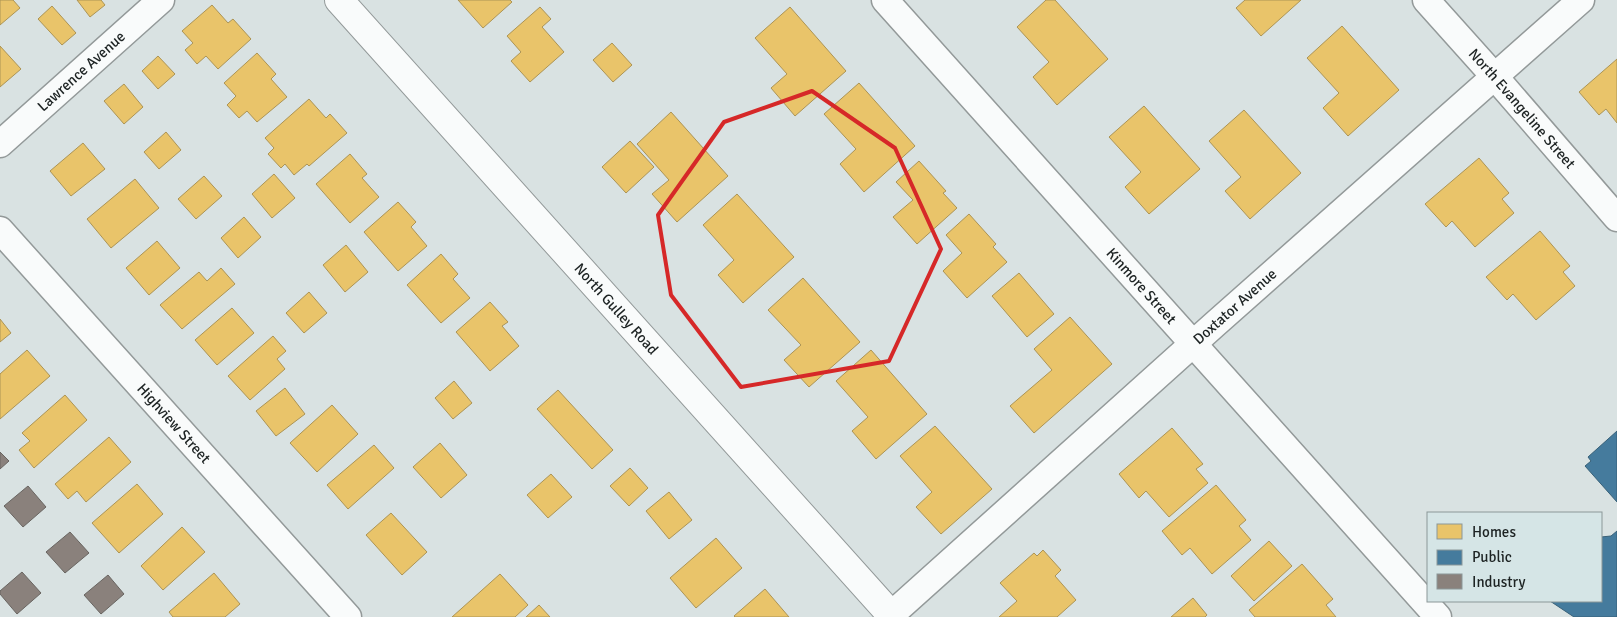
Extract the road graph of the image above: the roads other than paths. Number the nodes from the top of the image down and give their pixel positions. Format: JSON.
{"nodes":[{"id":1,"x":161,"y":0,"type":"edge"},
{"id":2,"x":339,"y":0,"type":"edge"},
{"id":3,"x":885,"y":0,"type":"edge"},
{"id":4,"x":1426,"y":0,"type":"edge"},
{"id":5,"x":1581,"y":0,"type":"edge"},
{"id":6,"x":1495,"y":77,"type":"junction"},
{"id":7,"x":0,"y":144,"type":"edge"},
{"id":8,"x":1617,"y":218,"type":"edge"},
{"id":9,"x":0,"y":230,"type":"edge"},
{"id":10,"x":1194,"y":343,"type":"junction"},
{"id":11,"x":892,"y":616,"type":"edge"},
{"id":12,"x":348,"y":617,"type":"edge"},
{"id":13,"x":1438,"y":617,"type":"edge"}],
"edges":[{"from":1,"to":7,"type":"street","name":"Lawrence Avenue"},
{"from":2,"to":11,"type":"street","name":"North Gulley Road"},
{"from":3,"to":10,"type":"street","name":"Kinmore Street"},
{"from":4,"to":6,"type":"street","name":"North Evangeline Street"},
{"from":5,"to":6,"type":"street","name":"Doxtator Avenue"},
{"from":6,"to":8,"type":"street","name":"North Evangeline Street"},
{"from":6,"to":10,"type":"street","name":"Doxtator Avenue"},
{"from":9,"to":12,"type":"street","name":"Highview Street"},
{"from":10,"to":11,"type":"street","name":"Doxtator Avenue"},
{"from":10,"to":13,"type":"street","name":"Kinmore Street"}]}
